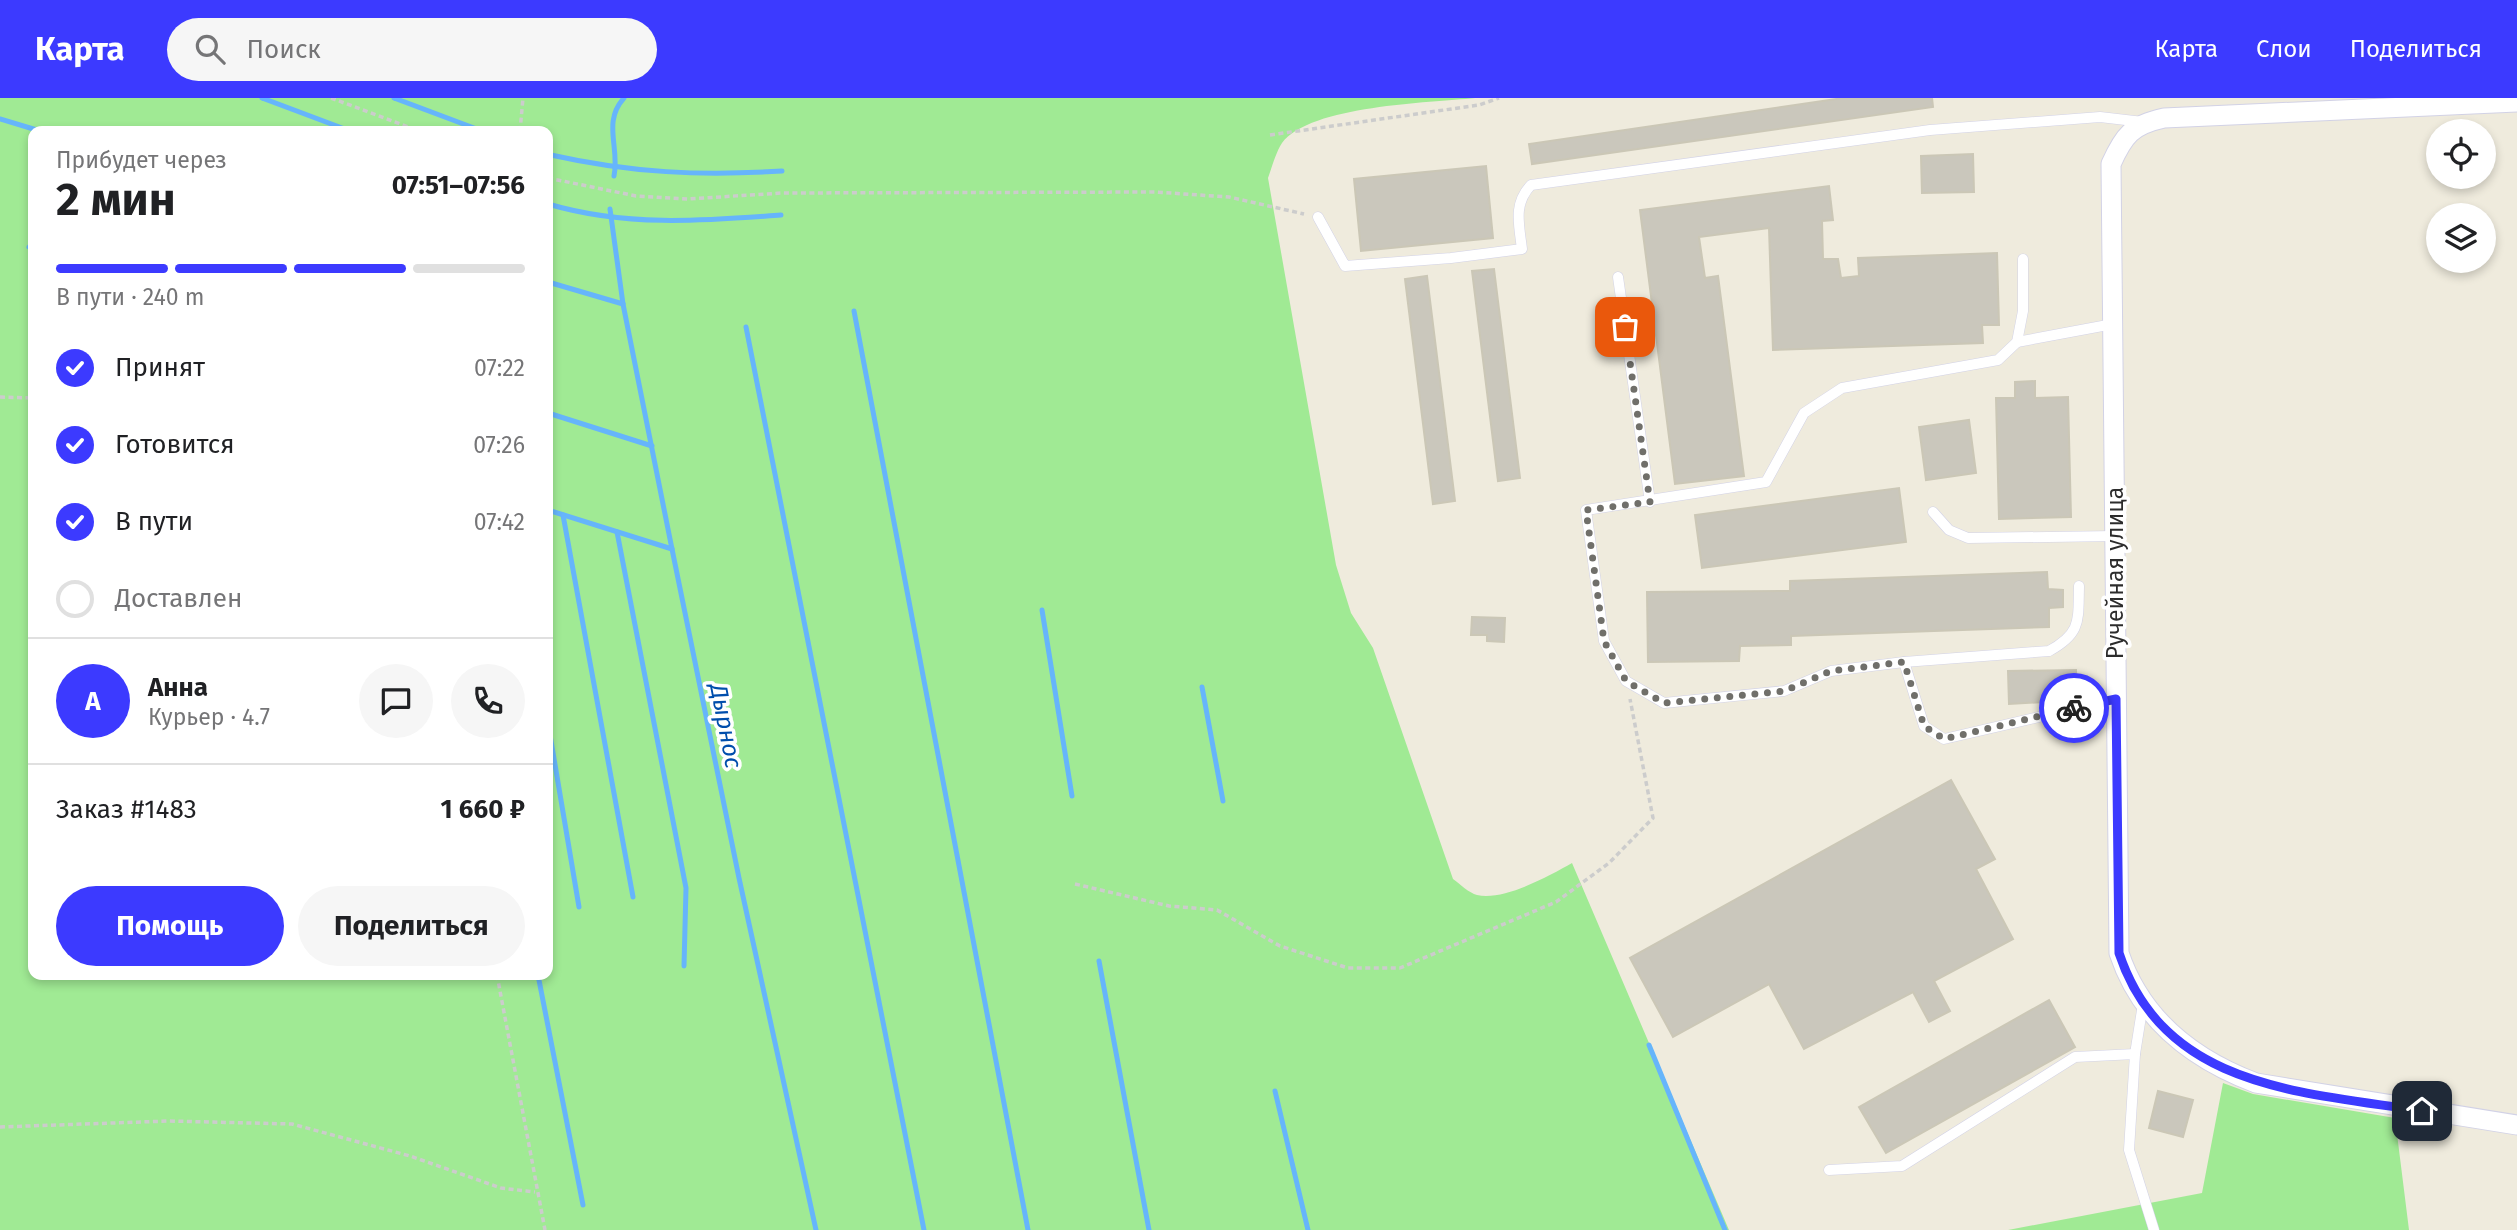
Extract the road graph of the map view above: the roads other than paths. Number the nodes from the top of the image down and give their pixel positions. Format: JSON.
{"nodes":[{"id":1,"x":2517,"y":102,"type":"edge"},
{"id":2,"x":2143,"y":122,"type":"junction"},
{"id":3,"x":1318,"y":216,"type":"road end"},
{"id":4,"x":2023,"y":259,"type":"dead end"},
{"id":5,"x":1618,"y":277,"type":"dead end"},
{"id":6,"x":2114,"y":324,"type":"junction"},
{"id":7,"x":2017,"y":342,"type":"junction"},
{"id":8,"x":1650,"y":502,"type":"junction"},
{"id":9,"x":1933,"y":512,"type":"dead end"},
{"id":10,"x":2115,"y":537,"type":"junction"},
{"id":11,"x":2079,"y":586,"type":"dead end"},
{"id":12,"x":1904,"y":662,"type":"junction"},
{"id":13,"x":2116,"y":699,"type":"junction"},
{"id":14,"x":2143,"y":1003,"type":"junction"},
{"id":15,"x":2135,"y":1054,"type":"junction"},
{"id":16,"x":2517,"y":1125,"type":"edge"},
{"id":17,"x":1829,"y":1170,"type":"dead end"},
{"id":18,"x":2154,"y":1230,"type":"edge"}],
"edges":[{"from":1,"to":2,"type":"street"},
{"from":2,"to":3,"type":"lane"},
{"from":2,"to":6,"type":"street","name":"Ручейная улица"},
{"from":4,"to":7,"type":"lane"},
{"from":5,"to":8,"type":"lane"},
{"from":6,"to":7,"type":"lane"},
{"from":6,"to":10,"type":"street","name":"Ручейная улица"},
{"from":7,"to":8,"type":"lane"},
{"from":8,"to":12,"type":"lane"},
{"from":9,"to":10,"type":"lane"},
{"from":10,"to":13,"type":"street","name":"Ручейная улица"},
{"from":11,"to":12,"type":"lane"},
{"from":12,"to":13,"type":"lane"},
{"from":13,"to":14,"type":"street","name":"Ручейная улица"},
{"from":14,"to":15,"type":"lane"},
{"from":14,"to":16,"type":"street","name":"Ручейная улица"},
{"from":15,"to":17,"type":"lane"},
{"from":15,"to":18,"type":"lane"}]}
